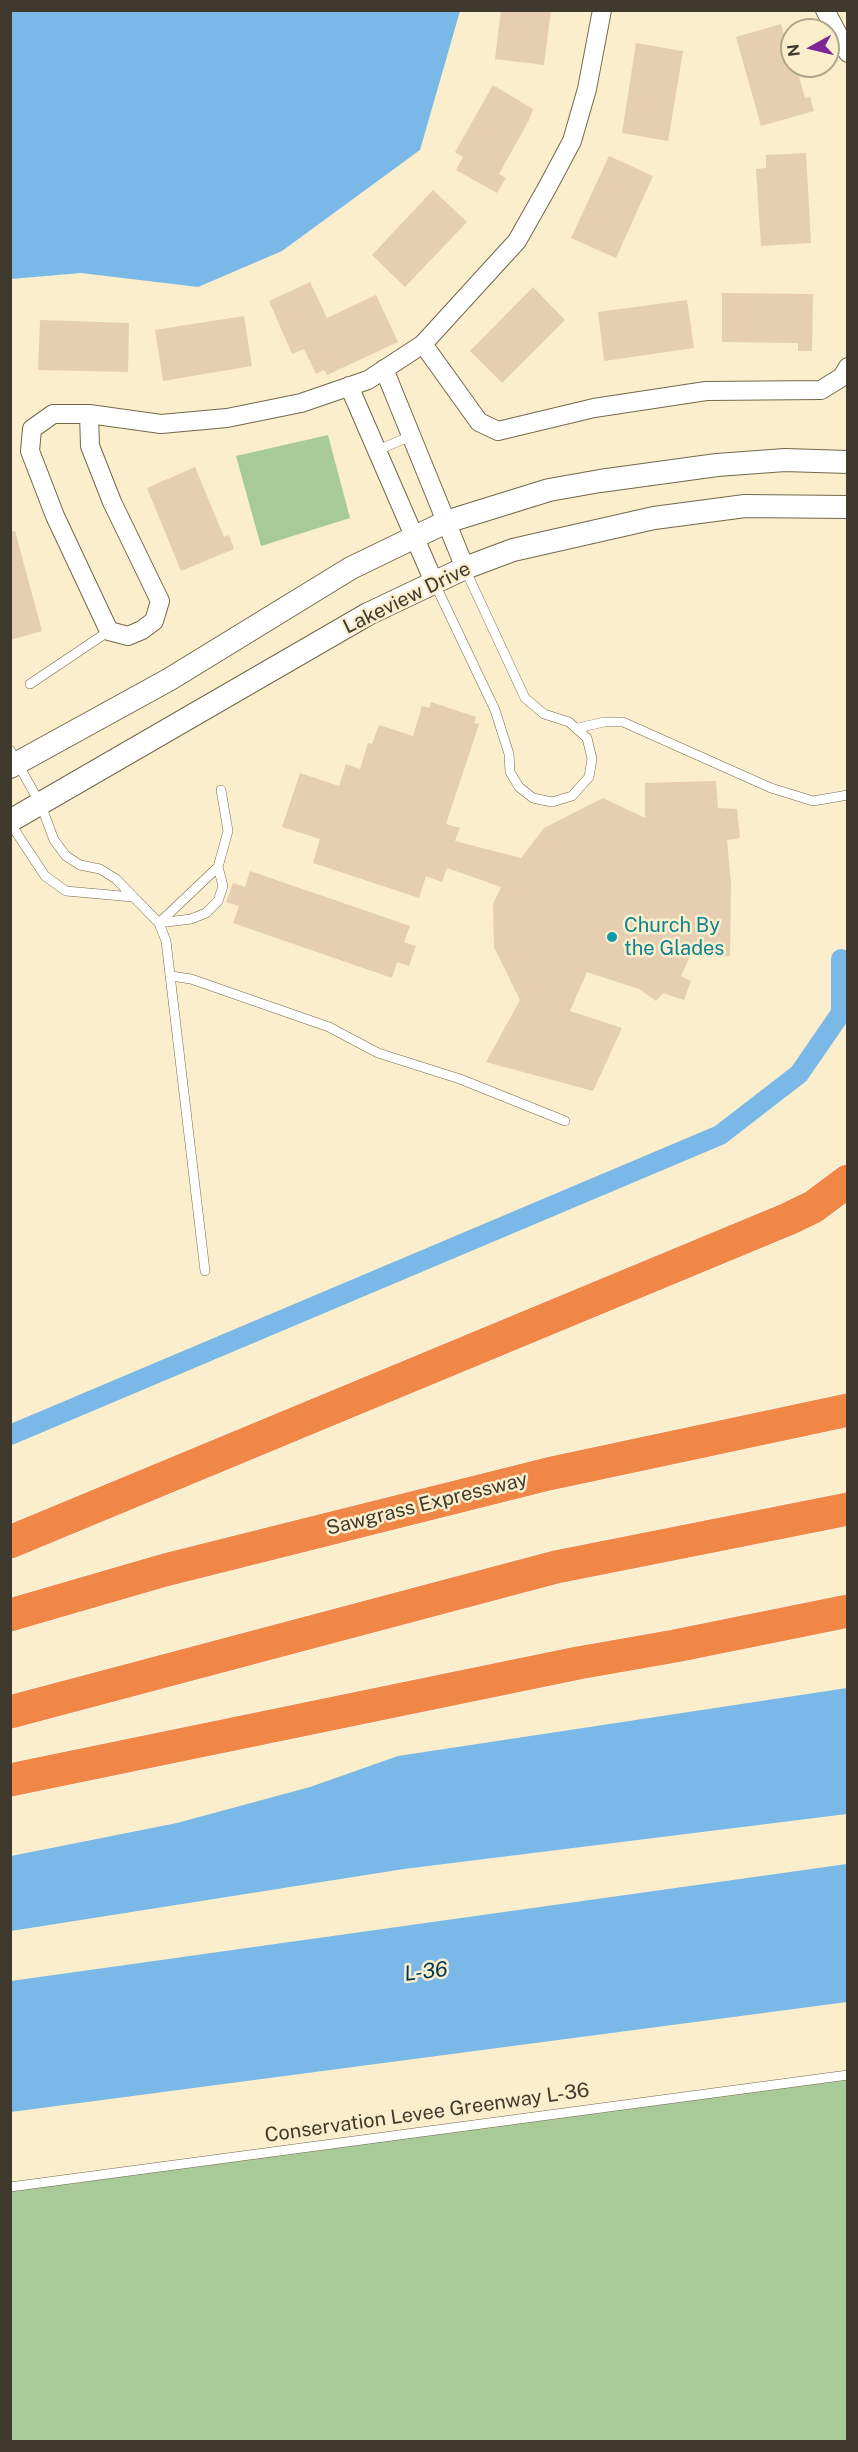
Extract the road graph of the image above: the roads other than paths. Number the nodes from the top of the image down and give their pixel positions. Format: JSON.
{"nodes":[{"id":1,"x":602,"y":10,"type":"edge"},
{"id":2,"x":825,"y":10,"type":"edge"},
{"id":3,"x":848,"y":53,"type":"edge"},
{"id":4,"x":423,"y":344,"type":"junction"},
{"id":5,"x":848,"y":367,"type":"edge"},
{"id":6,"x":384,"y":369,"type":"junction"},
{"id":7,"x":349,"y":386,"type":"junction"},
{"id":8,"x":89,"y":414,"type":"junction"},
{"id":9,"x":411,"y":436,"type":"junction"},
{"id":10,"x":378,"y":450,"type":"junction"},
{"id":11,"x":848,"y":462,"type":"edge"},
{"id":12,"x":848,"y":507,"type":"edge"},
{"id":13,"x":446,"y":522,"type":"junction"},
{"id":14,"x":415,"y":537,"type":"junction"},
{"id":15,"x":465,"y":568,"type":"junction"},
{"id":16,"x":434,"y":582,"type":"junction"},
{"id":17,"x":109,"y":631,"type":"junction"},
{"id":18,"x":30,"y":684,"type":"dead end"},
{"id":19,"x":578,"y":728,"type":"junction"},
{"id":20,"x":13,"y":760,"type":"edge"},
{"id":21,"x":221,"y":790,"type":"dead end"},
{"id":22,"x":848,"y":795,"type":"edge"},
{"id":23,"x":41,"y":805,"type":"junction"},
{"id":24,"x":10,"y":822,"type":"edge"},
{"id":25,"x":218,"y":867,"type":"junction"},
{"id":26,"x":133,"y":897,"type":"junction"},
{"id":27,"x":159,"y":923,"type":"junction"},
{"id":28,"x":171,"y":976,"type":"junction"},
{"id":29,"x":565,"y":1121,"type":"dead end"},
{"id":30,"x":848,"y":1181,"type":"edge"},
{"id":31,"x":205,"y":1271,"type":"dead end"},
{"id":32,"x":848,"y":1410,"type":"edge"},
{"id":33,"x":848,"y":1509,"type":"edge"},
{"id":34,"x":10,"y":1542,"type":"edge"},
{"id":35,"x":848,"y":1611,"type":"edge"},
{"id":36,"x":10,"y":1615,"type":"edge"},
{"id":37,"x":10,"y":1712,"type":"edge"},
{"id":38,"x":10,"y":1780,"type":"edge"},
{"id":39,"x":848,"y":2074,"type":"edge"},
{"id":40,"x":10,"y":2187,"type":"edge"}],
"edges":[{"from":1,"to":4,"type":"street"},
{"from":2,"to":3,"type":"street"},
{"from":4,"to":5,"type":"street"},
{"from":4,"to":6,"type":"street"},
{"from":6,"to":7,"type":"street"},
{"from":6,"to":9,"type":"street"},
{"from":7,"to":8,"type":"street"},
{"from":7,"to":10,"type":"street"},
{"from":8,"to":17,"type":"street"},
{"from":8,"to":17,"type":"street"},
{"from":9,"to":10,"type":"lane"},
{"from":9,"to":13,"type":"street"},
{"from":10,"to":14,"type":"street"},
{"from":11,"to":13,"type":"street"},
{"from":12,"to":15,"type":"street","name":"Lakeview Drive"},
{"from":13,"to":14,"type":"street"},
{"from":13,"to":15,"type":"street"},
{"from":14,"to":16,"type":"street"},
{"from":14,"to":20,"type":"street"},
{"from":15,"to":16,"type":"street","name":"Lakeview Drive"},
{"from":15,"to":19,"type":"lane"},
{"from":16,"to":19,"type":"lane"},
{"from":16,"to":23,"type":"street","name":"Lakeview Drive"},
{"from":17,"to":18,"type":"lane"},
{"from":19,"to":22,"type":"lane"},
{"from":20,"to":23,"type":"lane"},
{"from":21,"to":25,"type":"lane"},
{"from":23,"to":24,"type":"street","name":"Lakeview Drive"},
{"from":23,"to":26,"type":"lane"},
{"from":24,"to":26,"type":"lane"},
{"from":25,"to":27,"type":"lane"},
{"from":25,"to":27,"type":"lane"},
{"from":26,"to":27,"type":"lane"},
{"from":27,"to":28,"type":"lane"},
{"from":28,"to":29,"type":"lane"},
{"from":28,"to":31,"type":"lane"},
{"from":30,"to":34,"type":"highway"},
{"from":32,"to":36,"type":"highway","name":"Sawgrass Expressway"},
{"from":33,"to":37,"type":"highway"},
{"from":35,"to":38,"type":"highway"},
{"from":39,"to":40,"type":"lane","name":"Conservation Levee Greenway L-36"}]}
